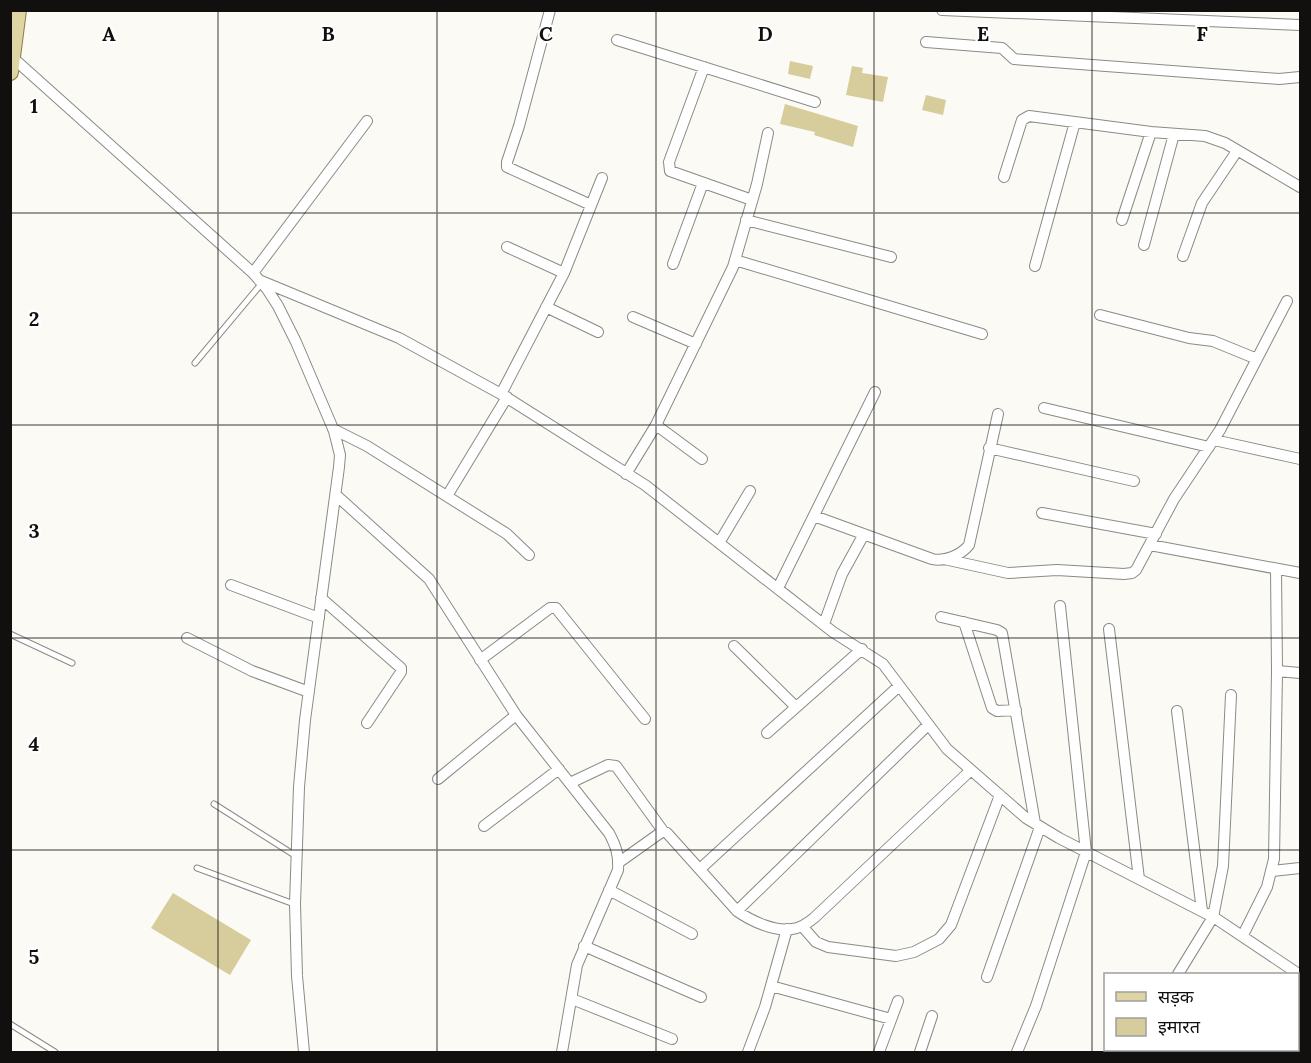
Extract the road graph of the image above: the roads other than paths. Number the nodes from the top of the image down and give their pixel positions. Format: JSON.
{"nodes":[{"id":1,"x":18,"y":10,"type":"edge"},
{"id":2,"x":550,"y":10,"type":"edge"},
{"id":3,"x":942,"y":10,"type":"edge"},
{"id":4,"x":1300,"y":25,"type":"edge"},
{"id":5,"x":617,"y":40,"type":"dead end"},
{"id":6,"x":926,"y":42,"type":"dead end"},
{"id":7,"x":11,"y":56,"type":"edge"},
{"id":8,"x":704,"y":67,"type":"junction"},
{"id":9,"x":1300,"y":77,"type":"edge"},
{"id":10,"x":815,"y":102,"type":"dead end"},
{"id":11,"x":367,"y":121,"type":"dead end"},
{"id":12,"x":1075,"y":122,"type":"junction"},
{"id":13,"x":1151,"y":132,"type":"junction"},
{"id":14,"x":768,"y":133,"type":"dead end"},
{"id":15,"x":1174,"y":134,"type":"junction"},
{"id":16,"x":1237,"y":151,"type":"junction"},
{"id":17,"x":1004,"y":177,"type":"dead end"},
{"id":18,"x":602,"y":178,"type":"dead end"},
{"id":19,"x":703,"y":183,"type":"junction"},
{"id":20,"x":1300,"y":187,"type":"edge"},
{"id":21,"x":752,"y":200,"type":"junction"},
{"id":22,"x":591,"y":205,"type":"junction"},
{"id":23,"x":746,"y":220,"type":"junction"},
{"id":24,"x":1122,"y":220,"type":"dead end"},
{"id":25,"x":1144,"y":245,"type":"dead end"},
{"id":26,"x":507,"y":247,"type":"dead end"},
{"id":27,"x":1183,"y":256,"type":"dead end"},
{"id":28,"x":891,"y":257,"type":"dead end"},
{"id":29,"x":735,"y":260,"type":"junction"},
{"id":30,"x":673,"y":264,"type":"dead end"},
{"id":31,"x":1035,"y":266,"type":"dead end"},
{"id":32,"x":564,"y":273,"type":"junction"},
{"id":33,"x":258,"y":279,"type":"junction"},
{"id":34,"x":1287,"y":301,"type":"dead end"},
{"id":35,"x":546,"y":307,"type":"junction"},
{"id":36,"x":1100,"y":315,"type":"dead end"},
{"id":37,"x":633,"y":317,"type":"dead end"},
{"id":38,"x":598,"y":332,"type":"dead end"},
{"id":39,"x":982,"y":334,"type":"dead end"},
{"id":40,"x":696,"y":344,"type":"junction"},
{"id":41,"x":1257,"y":358,"type":"junction"},
{"id":42,"x":195,"y":363,"type":"dead end"},
{"id":43,"x":875,"y":392,"type":"dead end"},
{"id":44,"x":504,"y":395,"type":"junction"},
{"id":45,"x":1044,"y":408,"type":"dead end"},
{"id":46,"x":998,"y":414,"type":"dead end"},
{"id":47,"x":656,"y":425,"type":"junction"},
{"id":48,"x":333,"y":429,"type":"junction"},
{"id":49,"x":1211,"y":444,"type":"junction"},
{"id":50,"x":989,"y":448,"type":"junction"},
{"id":51,"x":702,"y":459,"type":"dead end"},
{"id":52,"x":1300,"y":459,"type":"edge"},
{"id":53,"x":626,"y":474,"type":"junction"},
{"id":54,"x":1134,"y":481,"type":"dead end"},
{"id":55,"x":750,"y":491,"type":"dead end"},
{"id":56,"x":336,"y":495,"type":"junction"},
{"id":57,"x":447,"y":496,"type":"junction"},
{"id":58,"x":1042,"y":513,"type":"dead end"},
{"id":59,"x":814,"y":516,"type":"junction"},
{"id":60,"x":864,"y":534,"type":"junction"},
{"id":61,"x":1156,"y":534,"type":"junction"},
{"id":62,"x":719,"y":543,"type":"junction"},
{"id":63,"x":1150,"y":545,"type":"junction"},
{"id":64,"x":529,"y":555,"type":"dead end"},
{"id":65,"x":944,"y":559,"type":"junction"},
{"id":66,"x":1276,"y":569,"type":"junction"},
{"id":67,"x":1300,"y":573,"type":"edge"},
{"id":68,"x":231,"y":585,"type":"dead end"},
{"id":69,"x":778,"y":588,"type":"junction"},
{"id":70,"x":321,"y":598,"type":"junction"},
{"id":71,"x":1060,"y":606,"type":"dead end"},
{"id":72,"x":941,"y":617,"type":"dead end"},
{"id":73,"x":319,"y":618,"type":"junction"},
{"id":74,"x":964,"y":622,"type":"junction"},
{"id":75,"x":824,"y":624,"type":"junction"},
{"id":76,"x":1109,"y":629,"type":"dead end"},
{"id":77,"x":10,"y":634,"type":"edge"},
{"id":78,"x":187,"y":638,"type":"dead end"},
{"id":79,"x":734,"y":646,"type":"dead end"},
{"id":80,"x":862,"y":649,"type":"junction"},
{"id":81,"x":480,"y":660,"type":"junction"},
{"id":82,"x":72,"y":663,"type":"dead end"},
{"id":83,"x":1277,"y":671,"type":"junction"},
{"id":84,"x":1300,"y":673,"type":"edge"},
{"id":85,"x":899,"y":686,"type":"junction"},
{"id":86,"x":309,"y":692,"type":"junction"},
{"id":87,"x":1231,"y":695,"type":"dead end"},
{"id":88,"x":796,"y":708,"type":"junction"},
{"id":89,"x":1016,"y":710,"type":"junction"},
{"id":90,"x":1177,"y":711,"type":"dead end"},
{"id":91,"x":516,"y":715,"type":"junction"},
{"id":92,"x":645,"y":719,"type":"dead end"},
{"id":93,"x":366,"y":723,"type":"dead end"},
{"id":94,"x":928,"y":725,"type":"junction"},
{"id":95,"x":766,"y":734,"type":"dead end"},
{"id":96,"x":558,"y":769,"type":"junction"},
{"id":97,"x":971,"y":770,"type":"junction"},
{"id":98,"x":438,"y":779,"type":"dead end"},
{"id":99,"x":570,"y":783,"type":"junction"},
{"id":100,"x":1000,"y":795,"type":"junction"},
{"id":101,"x":214,"y":804,"type":"dead end"},
{"id":102,"x":1038,"y":825,"type":"junction"},
{"id":103,"x":484,"y":826,"type":"dead end"},
{"id":104,"x":663,"y":831,"type":"junction"},
{"id":105,"x":1086,"y":852,"type":"junction"},
{"id":106,"x":297,"y":857,"type":"junction"},
{"id":107,"x":618,"y":863,"type":"junction"},
{"id":108,"x":197,"y":868,"type":"dead end"},
{"id":109,"x":1300,"y":868,"type":"edge"},
{"id":110,"x":700,"y":869,"type":"junction"},
{"id":111,"x":1272,"y":871,"type":"junction"},
{"id":112,"x":1139,"y":879,"type":"junction"},
{"id":113,"x":609,"y":890,"type":"junction"},
{"id":114,"x":295,"y":904,"type":"junction"},
{"id":115,"x":737,"y":911,"type":"junction"},
{"id":116,"x":1207,"y":914,"type":"junction"},
{"id":117,"x":802,"y":926,"type":"junction"},
{"id":118,"x":788,"y":929,"type":"junction"},
{"id":119,"x":692,"y":933,"type":"dead end"},
{"id":120,"x":1243,"y":935,"type":"junction"},
{"id":121,"x":584,"y":946,"type":"junction"},
{"id":122,"x":1179,"y":973,"type":"edge"},
{"id":123,"x":1297,"y":973,"type":"edge"},
{"id":124,"x":987,"y":977,"type":"dead end"},
{"id":125,"x":771,"y":986,"type":"junction"},
{"id":126,"x":701,"y":997,"type":"dead end"},
{"id":127,"x":572,"y":999,"type":"junction"},
{"id":128,"x":898,"y":1001,"type":"dead end"},
{"id":129,"x":932,"y":1016,"type":"dead end"},
{"id":130,"x":891,"y":1019,"type":"junction"},
{"id":131,"x":10,"y":1024,"type":"edge"},
{"id":132,"x":672,"y":1039,"type":"dead end"},
{"id":133,"x":55,"y":1053,"type":"edge"},
{"id":134,"x":304,"y":1053,"type":"edge"},
{"id":135,"x":562,"y":1053,"type":"edge"},
{"id":136,"x":748,"y":1053,"type":"edge"},
{"id":137,"x":879,"y":1053,"type":"edge"},
{"id":138,"x":920,"y":1053,"type":"edge"},
{"id":139,"x":1017,"y":1053,"type":"edge"}],
"edges":[{"from":1,"to":7,"type":"main road"},
{"from":2,"to":22,"type":"street"},
{"from":3,"to":4,"type":"street"},
{"from":5,"to":8,"type":"street"},
{"from":6,"to":9,"type":"street"},
{"from":7,"to":33,"type":"street"},
{"from":8,"to":10,"type":"street"},
{"from":8,"to":19,"type":"street"},
{"from":11,"to":33,"type":"street"},
{"from":12,"to":13,"type":"street"},
{"from":12,"to":17,"type":"street"},
{"from":12,"to":31,"type":"street"},
{"from":13,"to":15,"type":"street"},
{"from":13,"to":24,"type":"street"},
{"from":14,"to":21,"type":"street"},
{"from":15,"to":16,"type":"street"},
{"from":15,"to":25,"type":"street"},
{"from":16,"to":20,"type":"street"},
{"from":16,"to":27,"type":"street"},
{"from":18,"to":22,"type":"street"},
{"from":19,"to":21,"type":"street"},
{"from":19,"to":30,"type":"street"},
{"from":21,"to":23,"type":"street"},
{"from":22,"to":32,"type":"street"},
{"from":23,"to":28,"type":"street"},
{"from":23,"to":29,"type":"street"},
{"from":26,"to":32,"type":"street"},
{"from":29,"to":39,"type":"street"},
{"from":29,"to":40,"type":"street"},
{"from":32,"to":35,"type":"street"},
{"from":33,"to":42,"type":"lane"},
{"from":33,"to":44,"type":"street"},
{"from":33,"to":48,"type":"street"},
{"from":34,"to":41,"type":"street"},
{"from":35,"to":38,"type":"street"},
{"from":35,"to":44,"type":"street"},
{"from":36,"to":41,"type":"street"},
{"from":37,"to":40,"type":"street"},
{"from":40,"to":47,"type":"street"},
{"from":41,"to":49,"type":"street"},
{"from":43,"to":59,"type":"street"},
{"from":44,"to":53,"type":"street"},
{"from":44,"to":57,"type":"street"},
{"from":45,"to":49,"type":"street"},
{"from":46,"to":50,"type":"street"},
{"from":47,"to":51,"type":"street"},
{"from":47,"to":53,"type":"street"},
{"from":48,"to":56,"type":"street"},
{"from":48,"to":57,"type":"street"},
{"from":49,"to":52,"type":"street"},
{"from":49,"to":61,"type":"street"},
{"from":50,"to":54,"type":"street"},
{"from":50,"to":65,"type":"street"},
{"from":53,"to":62,"type":"street"},
{"from":55,"to":62,"type":"street"},
{"from":56,"to":70,"type":"street"},
{"from":56,"to":81,"type":"street"},
{"from":57,"to":64,"type":"street"},
{"from":58,"to":61,"type":"street"},
{"from":59,"to":60,"type":"street"},
{"from":59,"to":69,"type":"street"},
{"from":60,"to":65,"type":"street"},
{"from":60,"to":75,"type":"street"},
{"from":61,"to":63,"type":"street"},
{"from":62,"to":69,"type":"street"},
{"from":63,"to":65,"type":"street"},
{"from":63,"to":66,"type":"street"},
{"from":66,"to":67,"type":"street"},
{"from":66,"to":83,"type":"street"},
{"from":68,"to":73,"type":"street"},
{"from":69,"to":75,"type":"street"},
{"from":70,"to":73,"type":"street"},
{"from":70,"to":93,"type":"street"},
{"from":71,"to":105,"type":"street"},
{"from":72,"to":74,"type":"street"},
{"from":73,"to":86,"type":"street"},
{"from":74,"to":89,"type":"street"},
{"from":74,"to":89,"type":"street"},
{"from":75,"to":80,"type":"street"},
{"from":76,"to":112,"type":"street"},
{"from":77,"to":82,"type":"lane"},
{"from":78,"to":86,"type":"street"},
{"from":79,"to":88,"type":"street"},
{"from":80,"to":85,"type":"street"},
{"from":80,"to":88,"type":"street"},
{"from":81,"to":91,"type":"street"},
{"from":81,"to":92,"type":"street"},
{"from":83,"to":84,"type":"street"},
{"from":83,"to":111,"type":"street"},
{"from":85,"to":94,"type":"street"},
{"from":85,"to":110,"type":"street"},
{"from":86,"to":106,"type":"street"},
{"from":87,"to":116,"type":"street"},
{"from":88,"to":95,"type":"street"},
{"from":89,"to":102,"type":"street"},
{"from":90,"to":116,"type":"street"},
{"from":91,"to":96,"type":"street"},
{"from":91,"to":98,"type":"street"},
{"from":94,"to":97,"type":"street"},
{"from":94,"to":115,"type":"street"},
{"from":96,"to":99,"type":"street"},
{"from":96,"to":103,"type":"street"},
{"from":97,"to":100,"type":"street"},
{"from":97,"to":117,"type":"street"},
{"from":99,"to":104,"type":"street"},
{"from":99,"to":107,"type":"street"},
{"from":100,"to":102,"type":"street"},
{"from":100,"to":117,"type":"street"},
{"from":101,"to":106,"type":"lane"},
{"from":102,"to":105,"type":"street"},
{"from":102,"to":124,"type":"street"},
{"from":104,"to":107,"type":"street"},
{"from":104,"to":110,"type":"street"},
{"from":105,"to":112,"type":"street"},
{"from":105,"to":139,"type":"street"},
{"from":106,"to":114,"type":"street"},
{"from":107,"to":113,"type":"street"},
{"from":108,"to":114,"type":"lane"},
{"from":109,"to":111,"type":"street"},
{"from":110,"to":115,"type":"street"},
{"from":111,"to":120,"type":"street"},
{"from":112,"to":116,"type":"street"},
{"from":113,"to":119,"type":"street"},
{"from":113,"to":121,"type":"street"},
{"from":114,"to":134,"type":"street"},
{"from":115,"to":118,"type":"street"},
{"from":116,"to":120,"type":"street"},
{"from":116,"to":122,"type":"street"},
{"from":117,"to":118,"type":"street"},
{"from":118,"to":125,"type":"street"},
{"from":120,"to":123,"type":"street"},
{"from":121,"to":126,"type":"street"},
{"from":121,"to":127,"type":"street"},
{"from":125,"to":130,"type":"street"},
{"from":125,"to":136,"type":"street"},
{"from":127,"to":132,"type":"street"},
{"from":127,"to":135,"type":"street"},
{"from":128,"to":130,"type":"street"},
{"from":129,"to":138,"type":"street"},
{"from":130,"to":137,"type":"street"},
{"from":131,"to":133,"type":"lane"}]}
